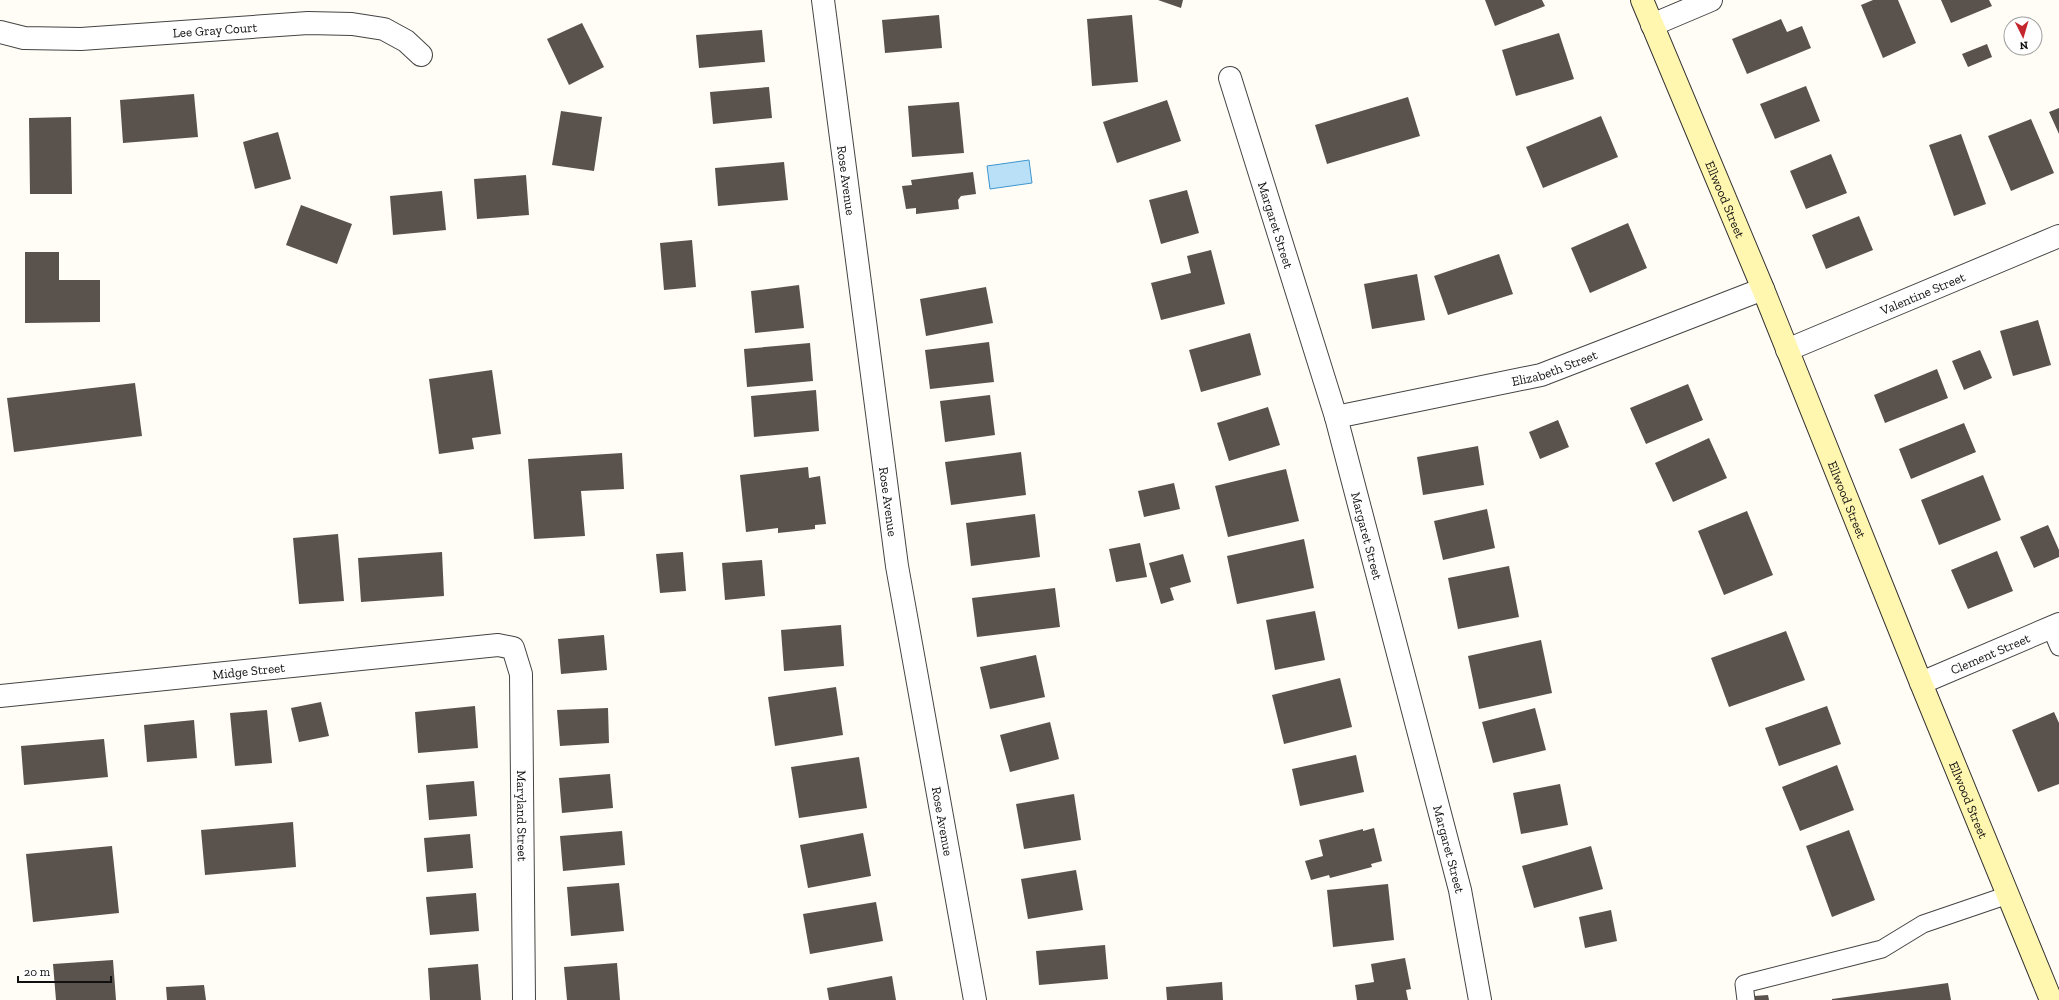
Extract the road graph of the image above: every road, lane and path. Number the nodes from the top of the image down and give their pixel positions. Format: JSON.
{"nodes":[{"id":1,"x":823,"y":0,"type":"edge"},
{"id":2,"x":1642,"y":0,"type":"edge"},
{"id":3,"x":1711,"y":0,"type":"edge"},
{"id":4,"x":1652,"y":25,"type":"junction"},
{"id":5,"x":0,"y":32,"type":"edge"},
{"id":6,"x":421,"y":55,"type":"dead end"},
{"id":7,"x":1230,"y":78,"type":"dead end"},
{"id":8,"x":2059,"y":236,"type":"edge"},
{"id":9,"x":1763,"y":289,"type":"junction"},
{"id":10,"x":1787,"y":350,"type":"junction"},
{"id":11,"x":1336,"y":417,"type":"junction"},
{"id":12,"x":2055,"y":626,"type":"edge"},
{"id":13,"x":498,"y":645,"type":"joint"},
{"id":14,"x":2059,"y":648,"type":"edge"},
{"id":15,"x":1921,"y":683,"type":"junction"},
{"id":16,"x":0,"y":696,"type":"edge"},
{"id":17,"x":2008,"y":896,"type":"junction"},
{"id":18,"x":524,"y":1000,"type":"edge"},
{"id":19,"x":975,"y":1000,"type":"edge"},
{"id":20,"x":1480,"y":1000,"type":"edge"},
{"id":21,"x":1746,"y":1000,"type":"edge"},
{"id":22,"x":2051,"y":1000,"type":"edge"}],
"edges":[{"from":1,"to":19,"type":"street","name":"Rose Avenue"},
{"from":2,"to":4,"type":"street","name":"Ellwood Street"},
{"from":3,"to":4,"type":"street"},
{"from":4,"to":9,"type":"street","name":"Ellwood Street"},
{"from":5,"to":6,"type":"street","name":"Lee Gray Court"},
{"from":7,"to":11,"type":"street","name":"Margaret Street"},
{"from":8,"to":10,"type":"street","name":"Valentine Street"},
{"from":9,"to":10,"type":"street","name":"Ellwood Street"},
{"from":9,"to":11,"type":"street","name":"Elizabeth Street"},
{"from":10,"to":15,"type":"street","name":"Ellwood Street"},
{"from":11,"to":20,"type":"street","name":"Margaret Street"},
{"from":12,"to":14,"type":"lane"},
{"from":12,"to":15,"type":"street","name":"Clement Street"},
{"from":13,"to":16,"type":"street","name":"Midge Street"},
{"from":13,"to":18,"type":"street","name":"Maryland Street"},
{"from":15,"to":17,"type":"street","name":"Ellwood Street"},
{"from":17,"to":21,"type":"lane"},
{"from":17,"to":22,"type":"street","name":"Ellwood Street"}]}
